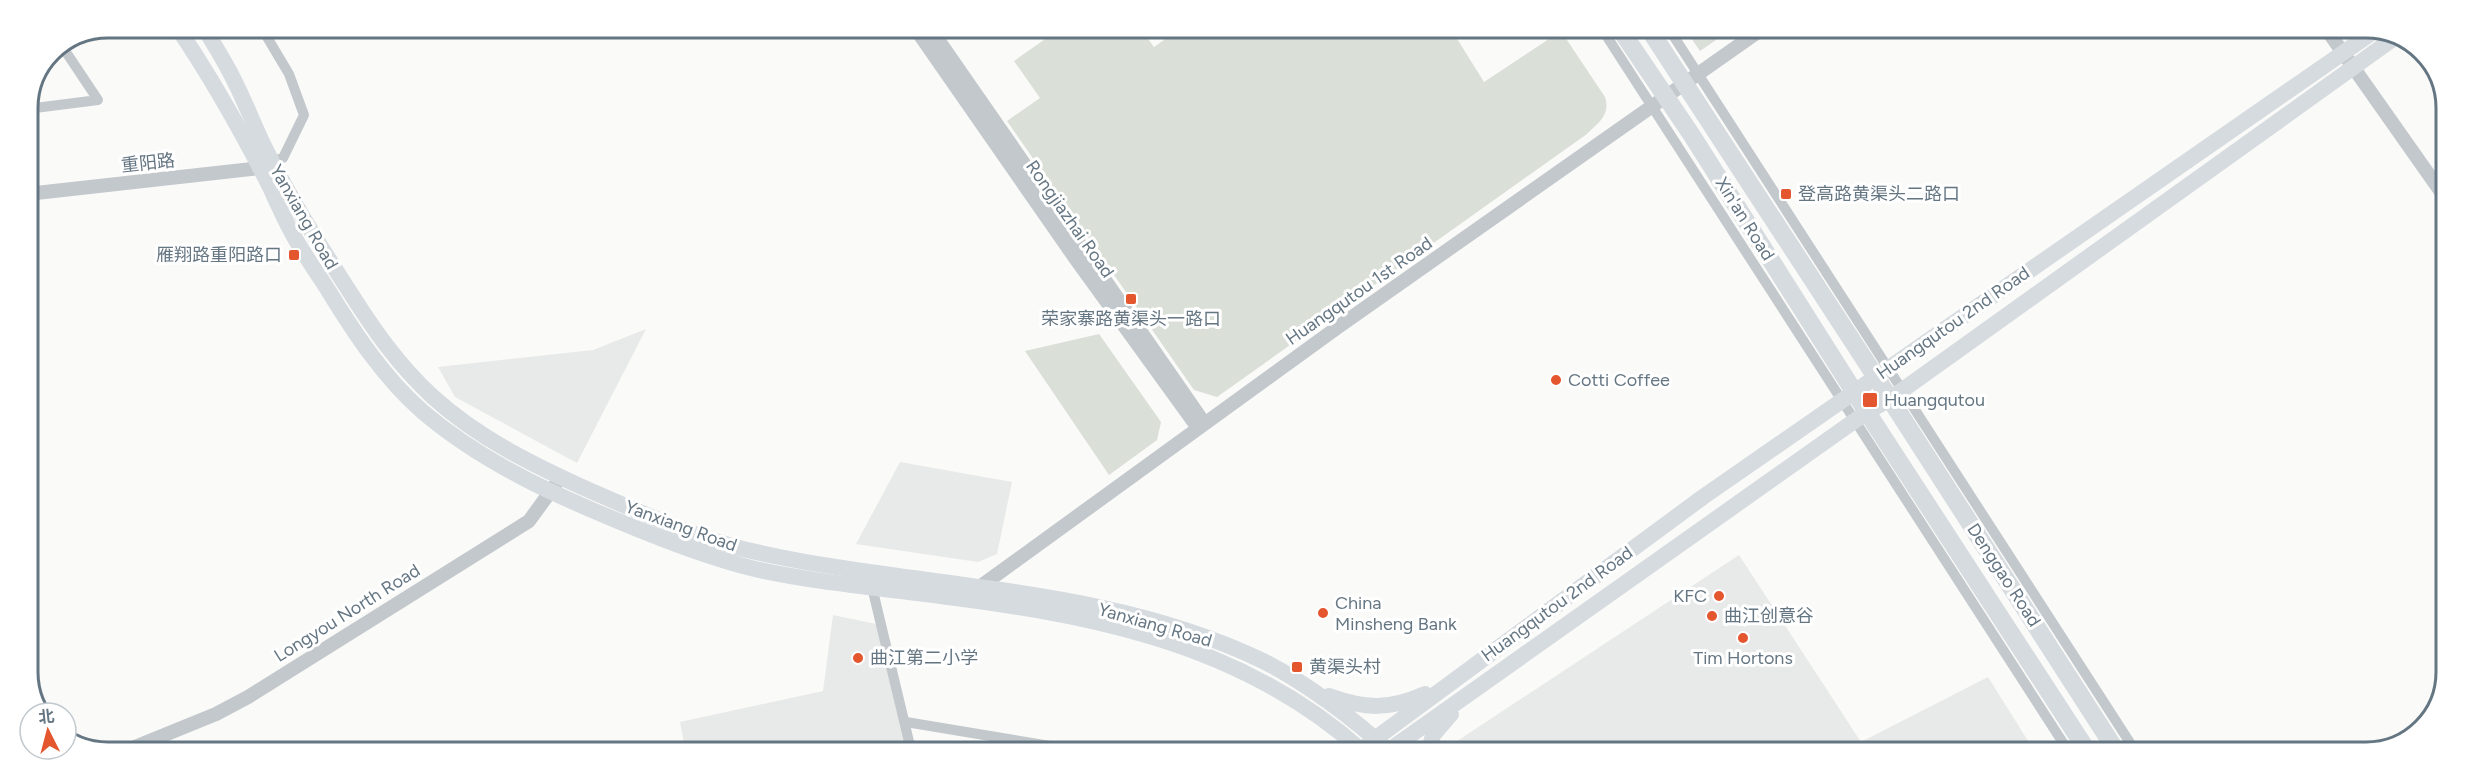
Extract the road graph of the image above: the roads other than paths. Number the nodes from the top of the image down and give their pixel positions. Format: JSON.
{"nodes":[{"id":1,"x":184,"y":38,"type":"edge"},
{"id":2,"x":210,"y":38,"type":"edge"},
{"id":3,"x":268,"y":38,"type":"edge"},
{"id":4,"x":922,"y":38,"type":"edge"},
{"id":5,"x":937,"y":38,"type":"edge"},
{"id":6,"x":1609,"y":38,"type":"edge"},
{"id":7,"x":1625,"y":38,"type":"edge"},
{"id":8,"x":1657,"y":38,"type":"edge"},
{"id":9,"x":1673,"y":38,"type":"edge"},
{"id":10,"x":1749,"y":38,"type":"edge"},
{"id":11,"x":2332,"y":38,"type":"edge"},
{"id":12,"x":2369,"y":38,"type":"edge"},
{"id":13,"x":2387,"y":41,"type":"edge"},
{"id":14,"x":66,"y":52,"type":"edge"},
{"id":15,"x":2348,"y":60,"type":"junction"},
{"id":16,"x":1691,"y":79,"type":"junction"},
{"id":17,"x":1659,"y":103,"type":"junction"},
{"id":18,"x":37,"y":108,"type":"edge"},
{"id":19,"x":266,"y":164,"type":"junction"},
{"id":20,"x":2436,"y":185,"type":"edge"},
{"id":21,"x":37,"y":193,"type":"edge"},
{"id":22,"x":1882,"y":372,"type":"junction"},
{"id":23,"x":1896,"y":395,"type":"junction"},
{"id":24,"x":1848,"y":396,"type":"junction"},
{"id":25,"x":1861,"y":416,"type":"junction"},
{"id":26,"x":1201,"y":426,"type":"junction"},
{"id":27,"x":561,"y":477,"type":"junction"},
{"id":28,"x":550,"y":494,"type":"junction"},
{"id":29,"x":981,"y":586,"type":"junction"},
{"id":30,"x":872,"y":587,"type":"junction"},
{"id":31,"x":1448,"y":685,"type":"junction"},
{"id":32,"x":1303,"y":686,"type":"junction"},
{"id":33,"x":1466,"y":696,"type":"junction"},
{"id":34,"x":906,"y":722,"type":"junction"},
{"id":35,"x":1376,"y":738,"type":"junction"},
{"id":36,"x":152,"y":742,"type":"edge"},
{"id":37,"x":910,"y":742,"type":"edge"},
{"id":38,"x":1026,"y":742,"type":"edge"},
{"id":39,"x":1351,"y":742,"type":"edge"},
{"id":40,"x":1371,"y":742,"type":"edge"},
{"id":41,"x":1380,"y":742,"type":"edge"},
{"id":42,"x":1402,"y":742,"type":"edge"},
{"id":43,"x":1431,"y":742,"type":"edge"},
{"id":44,"x":2063,"y":742,"type":"edge"},
{"id":45,"x":2081,"y":742,"type":"edge"},
{"id":46,"x":2111,"y":742,"type":"edge"},
{"id":47,"x":2129,"y":742,"type":"edge"}],
"edges":[{"from":1,"to":19,"type":"main road","name":"Yanxiang Road"},
{"from":2,"to":19,"type":"main road","name":"Yanxiang Road"},
{"from":3,"to":19,"type":"street"},
{"from":4,"to":26,"type":"street","name":"Rongjiazhai Road"},
{"from":5,"to":26,"type":"street","name":"Rongjiazhai Road"},
{"from":6,"to":17,"type":"street"},
{"from":7,"to":17,"type":"main road","name":"Xin'an Road"},
{"from":8,"to":16,"type":"main road","name":"Xin'an Road"},
{"from":9,"to":16,"type":"street"},
{"from":10,"to":16,"type":"street","name":"Huangqutou 1st Road"},
{"from":11,"to":15,"type":"street"},
{"from":12,"to":15,"type":"main road","name":"Huangqutou 2nd Road"},
{"from":13,"to":15,"type":"main road","name":"Huangqutou 2nd Road"},
{"from":14,"to":18,"type":"street"},
{"from":15,"to":20,"type":"street"},
{"from":15,"to":22,"type":"main road","name":"Huangqutou 2nd Road"},
{"from":15,"to":23,"type":"main road","name":"Huangqutou 2nd Road"},
{"from":16,"to":17,"type":"street","name":"Huangqutou 1st Road"},
{"from":16,"to":22,"type":"main road","name":"Xin'an Road"},
{"from":17,"to":24,"type":"main road","name":"Xin'an Road"},
{"from":17,"to":26,"type":"street","name":"Huangqutou 1st Road"},
{"from":19,"to":21,"type":"street","name":"重阳路"},
{"from":19,"to":27,"type":"main road","name":"Yanxiang Road"},
{"from":19,"to":28,"type":"main road","name":"Yanxiang Road"},
{"from":22,"to":23,"type":"main road","name":"Xin'an Road"},
{"from":22,"to":24,"type":"main road","name":"Huangqutou 2nd Road"},
{"from":23,"to":25,"type":"main road","name":"Huangqutou 2nd Road"},
{"from":23,"to":46,"type":"main road","name":"Denggao Road"},
{"from":23,"to":47,"type":"street"},
{"from":24,"to":25,"type":"main road","name":"Xin'an Road"},
{"from":24,"to":31,"type":"main road","name":"Huangqutou 2nd Road"},
{"from":25,"to":33,"type":"main road","name":"Huangqutou 2nd Road"},
{"from":25,"to":44,"type":"street"},
{"from":25,"to":45,"type":"main road","name":"Denggao Road"},
{"from":26,"to":29,"type":"street","name":"Huangqutou 1st Road"},
{"from":27,"to":28,"type":"street","name":"Longyou North Road"},
{"from":27,"to":29,"type":"main road","name":"Yanxiang Road"},
{"from":28,"to":30,"type":"main road","name":"Yanxiang Road"},
{"from":28,"to":36,"type":"street","name":"Longyou North Road"},
{"from":29,"to":32,"type":"main road","name":"Yanxiang Road"},
{"from":30,"to":34,"type":"street"},
{"from":30,"to":39,"type":"main road","name":"Yanxiang Road"},
{"from":31,"to":32,"type":"main road"},
{"from":31,"to":35,"type":"main road","name":"Huangqutou 2nd Road"},
{"from":32,"to":35,"type":"main road","name":"Yanxiang Road"},
{"from":33,"to":42,"type":"main road","name":"Huangqutou 2nd Road"},
{"from":33,"to":43,"type":"main road"},
{"from":34,"to":37,"type":"street"},
{"from":34,"to":38,"type":"street"},
{"from":35,"to":40,"type":"main road","name":"Huangqutou 2nd Road"},
{"from":35,"to":41,"type":"main road","name":"Yanxiang Road"}]}
